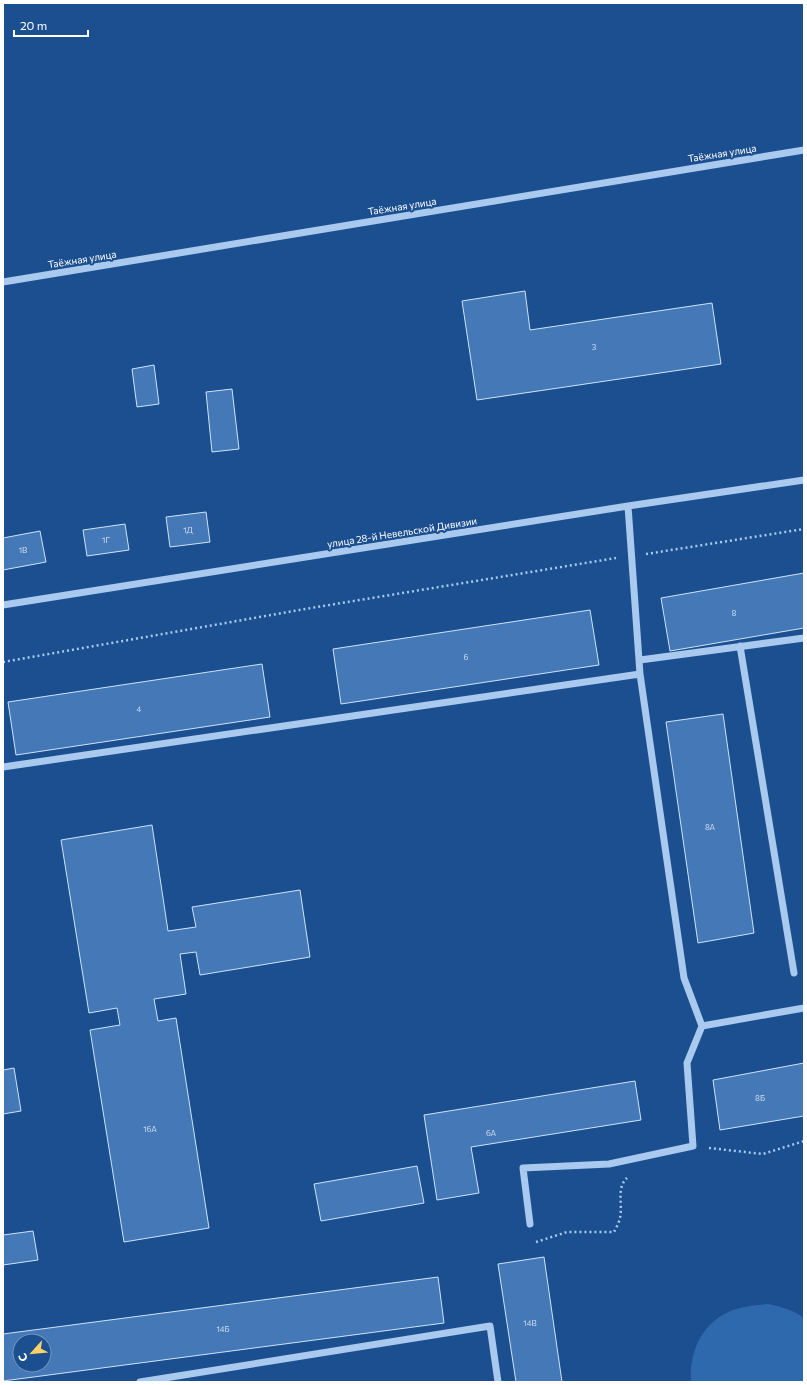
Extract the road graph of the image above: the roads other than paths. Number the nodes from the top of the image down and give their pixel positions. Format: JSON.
{"nodes":[{"id":1,"x":804,"y":150,"type":"edge"},
{"id":2,"x":3,"y":282,"type":"edge"},
{"id":3,"x":804,"y":480,"type":"edge"},
{"id":4,"x":628,"y":506,"type":"junction"},
{"id":5,"x":3,"y":605,"type":"edge"},
{"id":6,"x":804,"y":638,"type":"edge"},
{"id":7,"x":740,"y":646,"type":"junction"},
{"id":8,"x":640,"y":660,"type":"junction"},
{"id":9,"x":640,"y":674,"type":"junction"},
{"id":10,"x":3,"y":767,"type":"edge"},
{"id":11,"x":794,"y":973,"type":"dead end"},
{"id":12,"x":804,"y":1008,"type":"edge"},
{"id":13,"x":702,"y":1026,"type":"junction"},
{"id":14,"x":530,"y":1224,"type":"dead end"},
{"id":15,"x":140,"y":1382,"type":"edge"},
{"id":16,"x":498,"y":1382,"type":"edge"}],
"edges":[{"from":1,"to":2,"type":"street","name":"Таёжная улица"},
{"from":3,"to":4,"type":"street","name":"улица 28-й Невельской Дивизии"},
{"from":4,"to":5,"type":"street","name":"улица 28-й Невельской Дивизии"},
{"from":4,"to":8,"type":"street"},
{"from":6,"to":7,"type":"street"},
{"from":7,"to":8,"type":"street"},
{"from":7,"to":11,"type":"street"},
{"from":8,"to":9,"type":"street"},
{"from":9,"to":10,"type":"street"},
{"from":9,"to":13,"type":"street"},
{"from":12,"to":13,"type":"street"},
{"from":13,"to":14,"type":"street"},
{"from":15,"to":16,"type":"street"}]}
